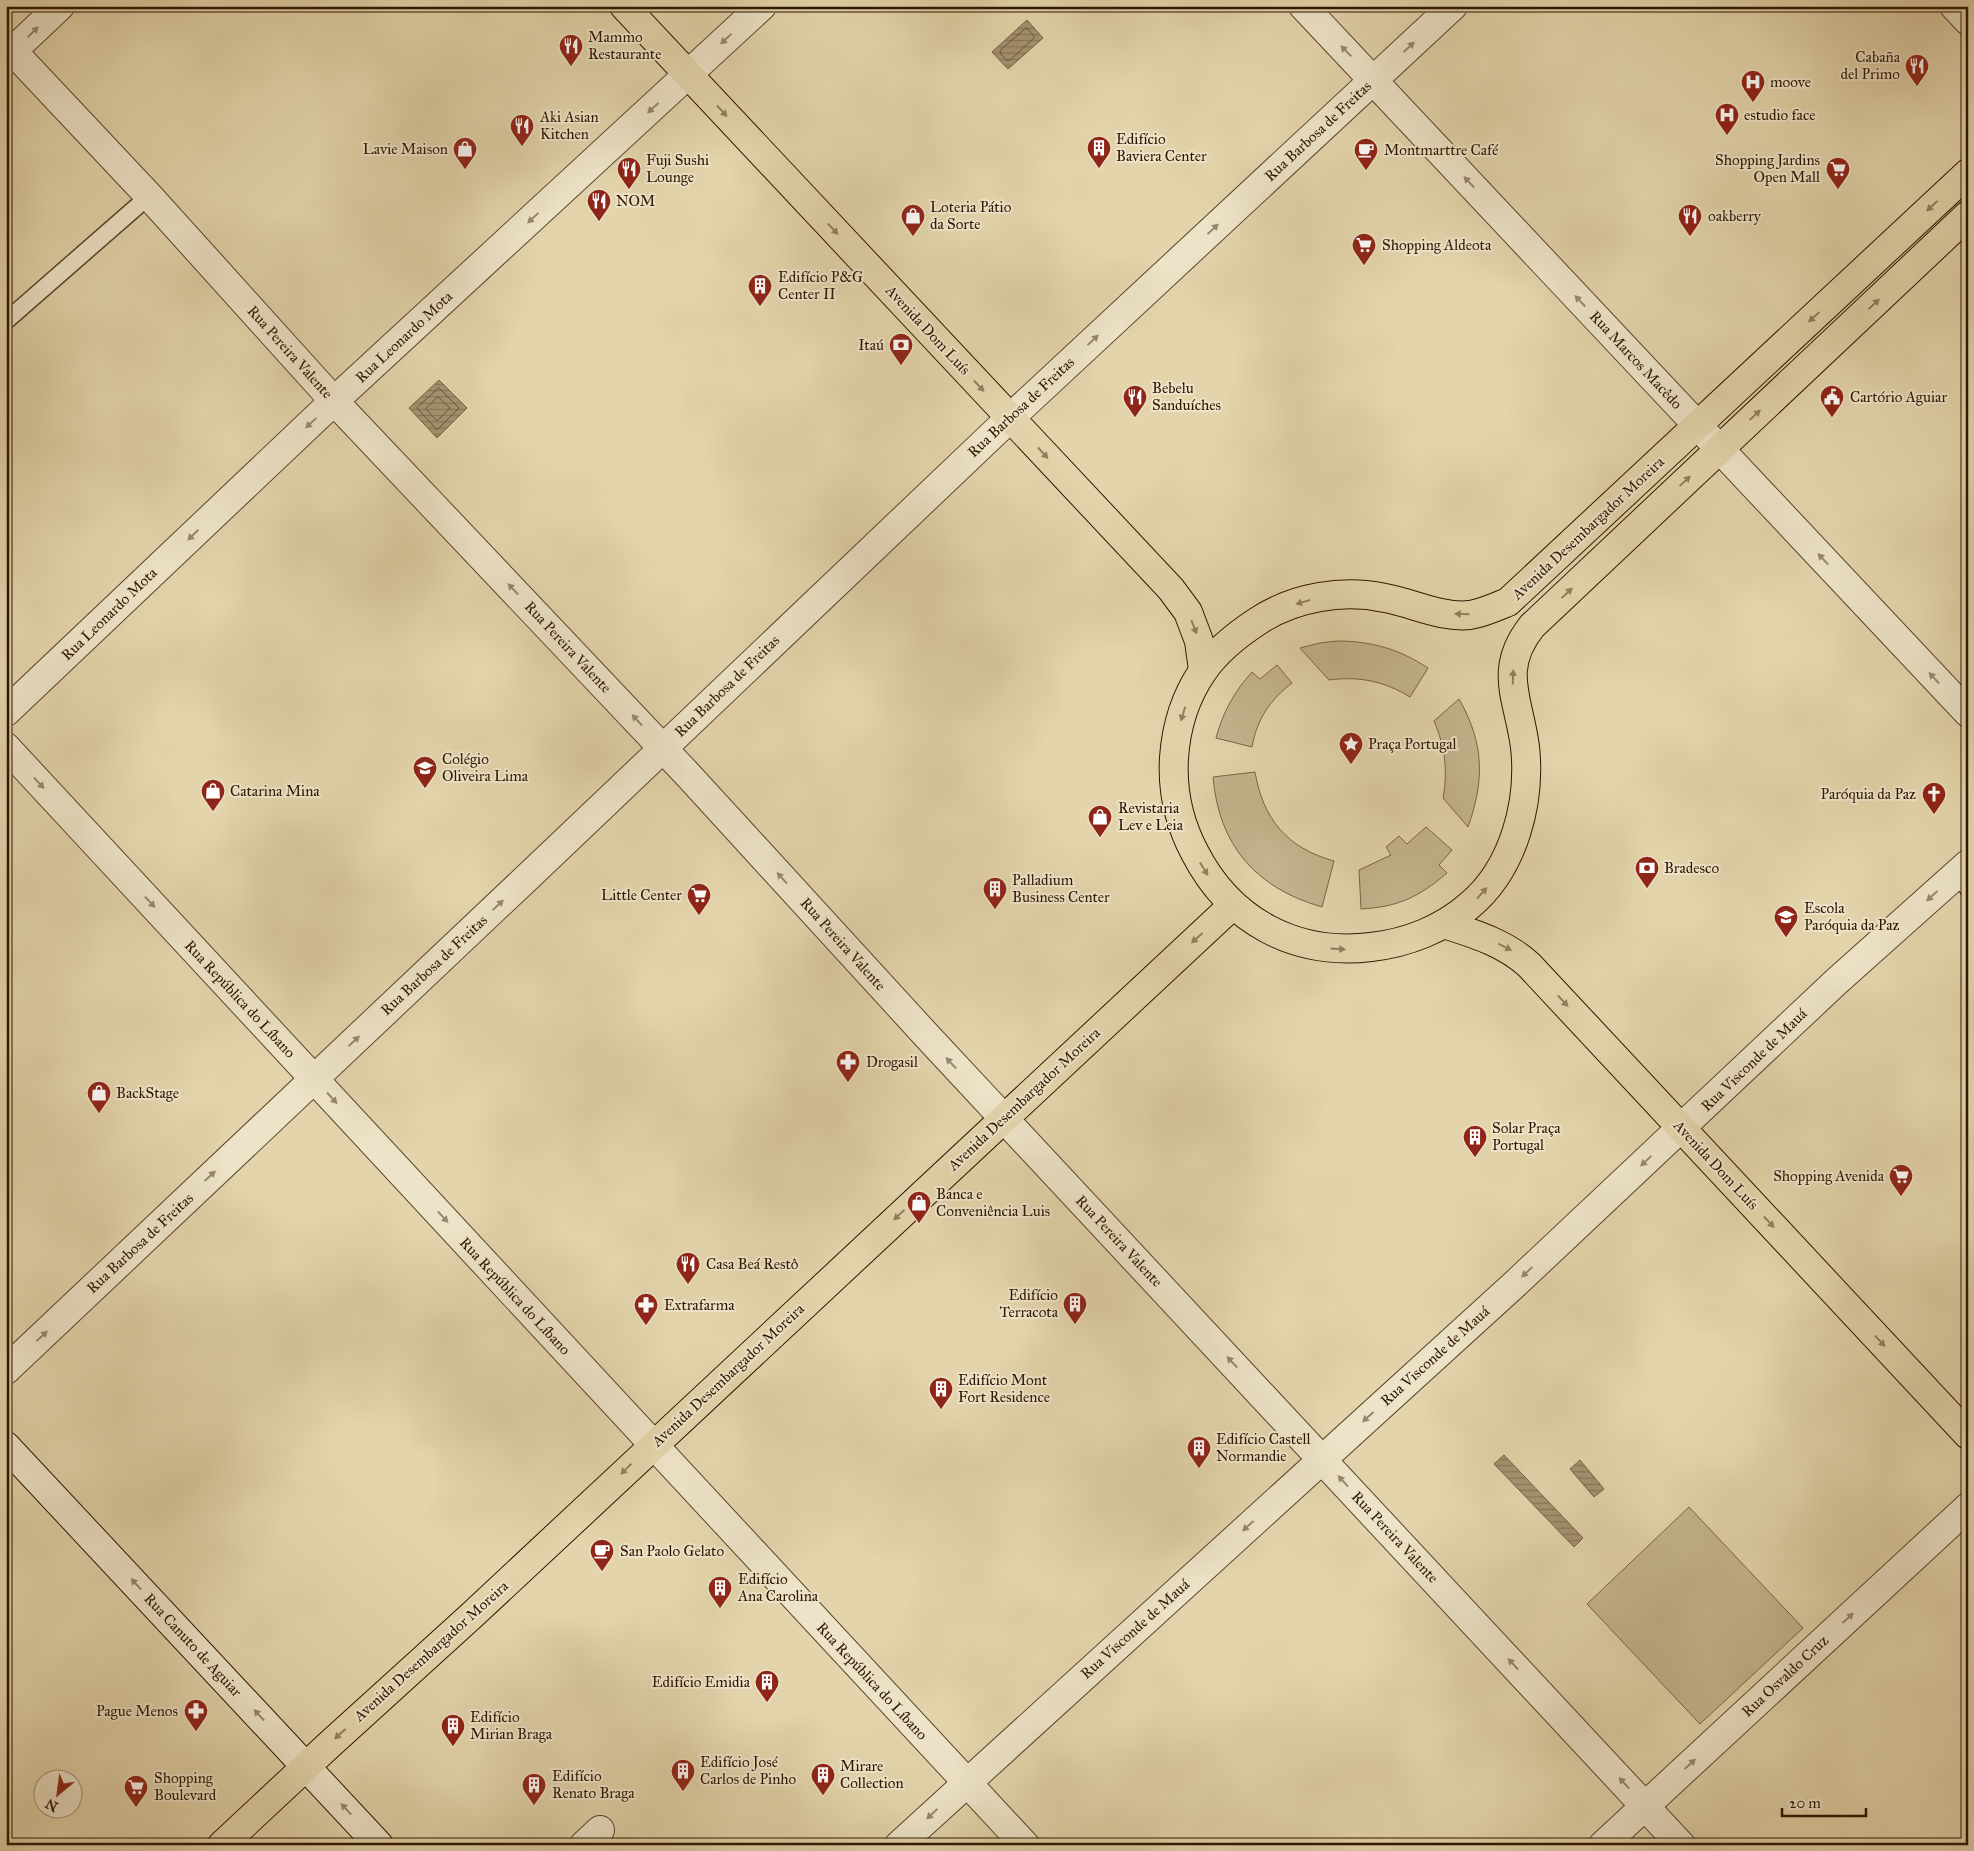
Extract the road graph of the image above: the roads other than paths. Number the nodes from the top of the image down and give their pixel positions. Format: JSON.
{"nodes":[{"id":1,"x":60,"y":6,"type":"edge"},
{"id":2,"x":624,"y":6,"type":"edge"},
{"id":3,"x":762,"y":6,"type":"edge"},
{"id":4,"x":1303,"y":6,"type":"edge"},
{"id":5,"x":1453,"y":6,"type":"edge"},
{"id":6,"x":1954,"y":6,"type":"edge"},
{"id":7,"x":1968,"y":21,"type":"edge"},
{"id":8,"x":9,"y":51,"type":"edge"},
{"id":9,"x":689,"y":75,"type":"junction"},
{"id":10,"x":1374,"y":80,"type":"junction"},
{"id":11,"x":1968,"y":172,"type":"edge"},
{"id":12,"x":150,"y":196,"type":"junction"},
{"id":13,"x":1968,"y":215,"type":"edge"},
{"id":14,"x":6,"y":321,"type":"edge"},
{"id":15,"x":334,"y":401,"type":"junction"},
{"id":16,"x":1010,"y":418,"type":"junction"},
{"id":17,"x":1698,"y":426,"type":"junction"},
{"id":18,"x":1720,"y":448,"type":"junction"},
{"id":19,"x":1203,"y":670,"type":"junction"},
{"id":20,"x":6,"y":712,"type":"edge"},
{"id":21,"x":1968,"y":713,"type":"edge"},
{"id":22,"x":6,"y":747,"type":"edge"},
{"id":23,"x":662,"y":747,"type":"junction"},
{"id":24,"x":1964,"y":876,"type":"edge"},
{"id":25,"x":1233,"y":905,"type":"junction"},
{"id":26,"x":1444,"y":924,"type":"junction"},
{"id":27,"x":313,"y":1078,"type":"junction"},
{"id":28,"x":1003,"y":1118,"type":"junction"},
{"id":29,"x":1682,"y":1128,"type":"junction"},
{"id":30,"x":6,"y":1370,"type":"edge"},
{"id":31,"x":1968,"y":1435,"type":"edge"},
{"id":32,"x":653,"y":1445,"type":"junction"},
{"id":33,"x":6,"y":1446,"type":"edge"},
{"id":34,"x":1322,"y":1459,"type":"junction"},
{"id":35,"x":1968,"y":1507,"type":"edge"},
{"id":36,"x":306,"y":1766,"type":"junction"},
{"id":37,"x":966,"y":1783,"type":"junction"},
{"id":38,"x":1644,"y":1806,"type":"junction"},
{"id":39,"x":222,"y":1845,"type":"edge"},
{"id":40,"x":379,"y":1845,"type":"edge"},
{"id":41,"x":899,"y":1845,"type":"edge"},
{"id":42,"x":1025,"y":1845,"type":"edge"},
{"id":43,"x":1603,"y":1845,"type":"edge"},
{"id":44,"x":1681,"y":1845,"type":"edge"}],
"edges":[{"from":8,"to":1,"type":"street","one_way":true},
{"from":2,"to":9,"type":"main road","name":"Avenida Dom Luís"},
{"from":3,"to":9,"type":"street","name":"Rua Leonardo Mota","one_way":true},
{"from":10,"to":4,"type":"street","name":"Rua Marcos Macêdo","one_way":true},
{"from":10,"to":5,"type":"street","name":"Rua Barbosa de Freitas","one_way":true},
{"from":6,"to":7,"type":"street"},
{"from":8,"to":12,"type":"street","name":"Rua Pereira Valente"},
{"from":9,"to":15,"type":"street","name":"Rua Leonardo Mota","one_way":true},
{"from":9,"to":16,"type":"main road","name":"Avenida Dom Luís","one_way":true},
{"from":16,"to":10,"type":"street","name":"Rua Barbosa de Freitas","one_way":true},
{"from":17,"to":10,"type":"street","name":"Rua Marcos Macêdo","one_way":true},
{"from":11,"to":17,"type":"main road","name":"Avenida Desembargador Moreira","one_way":true},
{"from":12,"to":14,"type":"lane"},
{"from":12,"to":15,"type":"street","name":"Rua Pereira Valente"},
{"from":18,"to":13,"type":"main road","name":"Avenida Desembargador Moreira","one_way":true},
{"from":15,"to":20,"type":"street","name":"Rua Leonardo Mota","one_way":true},
{"from":23,"to":15,"type":"street","name":"Rua Pereira Valente","one_way":true},
{"from":16,"to":19,"type":"main road","name":"Avenida Dom Luís","one_way":true},
{"from":16,"to":23,"type":"street","name":"Rua Barbosa de Freitas"},
{"from":17,"to":18,"type":"street","name":"Rua Marcos Macêdo"},
{"from":17,"to":19,"type":"main road","name":"Avenida Desembargador Moreira","one_way":true},
{"from":21,"to":18,"type":"street","name":"Rua Marcos Macêdo","one_way":true},
{"from":26,"to":18,"type":"main road","name":"Avenida Desembargador Moreira","one_way":true},
{"from":19,"to":25,"type":"main road","name":"Avenida Desembargador Moreira","one_way":true},
{"from":22,"to":27,"type":"street","name":"Rua República do Líbano","one_way":true},
{"from":27,"to":23,"type":"street","name":"Rua Barbosa de Freitas","one_way":true},
{"from":28,"to":23,"type":"street","name":"Rua Pereira Valente","one_way":true},
{"from":24,"to":29,"type":"street","name":"Rua Visconde de Mauá","one_way":true},
{"from":25,"to":26,"type":"main road","name":"Avenida Desembargador Moreira","one_way":true},
{"from":25,"to":28,"type":"main road","name":"Avenida Desembargador Moreira","one_way":true},
{"from":26,"to":29,"type":"main road","name":"Avenida Dom Luís","one_way":true},
{"from":30,"to":27,"type":"street","name":"Rua Barbosa de Freitas","one_way":true},
{"from":27,"to":32,"type":"street","name":"Rua República do Líbano","one_way":true},
{"from":28,"to":32,"type":"main road","name":"Avenida Desembargador Moreira","one_way":true},
{"from":34,"to":28,"type":"street","name":"Rua Pereira Valente","one_way":true},
{"from":29,"to":31,"type":"main road","name":"Avenida Dom Luís","one_way":true},
{"from":29,"to":34,"type":"street","name":"Rua Visconde de Mauá","one_way":true},
{"from":32,"to":36,"type":"main road","name":"Avenida Desembargador Moreira","one_way":true},
{"from":32,"to":37,"type":"street","name":"Rua República do Líbano"},
{"from":36,"to":33,"type":"street","name":"Rua Canuto de Aguiar","one_way":true},
{"from":34,"to":37,"type":"street","name":"Rua Visconde de Mauá","one_way":true},
{"from":38,"to":34,"type":"street","name":"Rua Pereira Valente","one_way":true},
{"from":38,"to":35,"type":"street","name":"Rua Osvaldo Cruz","one_way":true},
{"from":36,"to":39,"type":"main road","name":"Avenida Desembargador Moreira"},
{"from":40,"to":36,"type":"street","name":"Rua Canuto de Aguiar","one_way":true},
{"from":37,"to":41,"type":"street","name":"Rua Visconde de Mauá","one_way":true},
{"from":37,"to":42,"type":"street","name":"Rua República do Líbano"},
{"from":38,"to":43,"type":"street","name":"Rua Osvaldo Cruz"},
{"from":38,"to":44,"type":"street","name":"Rua Pereira Valente"}]}
